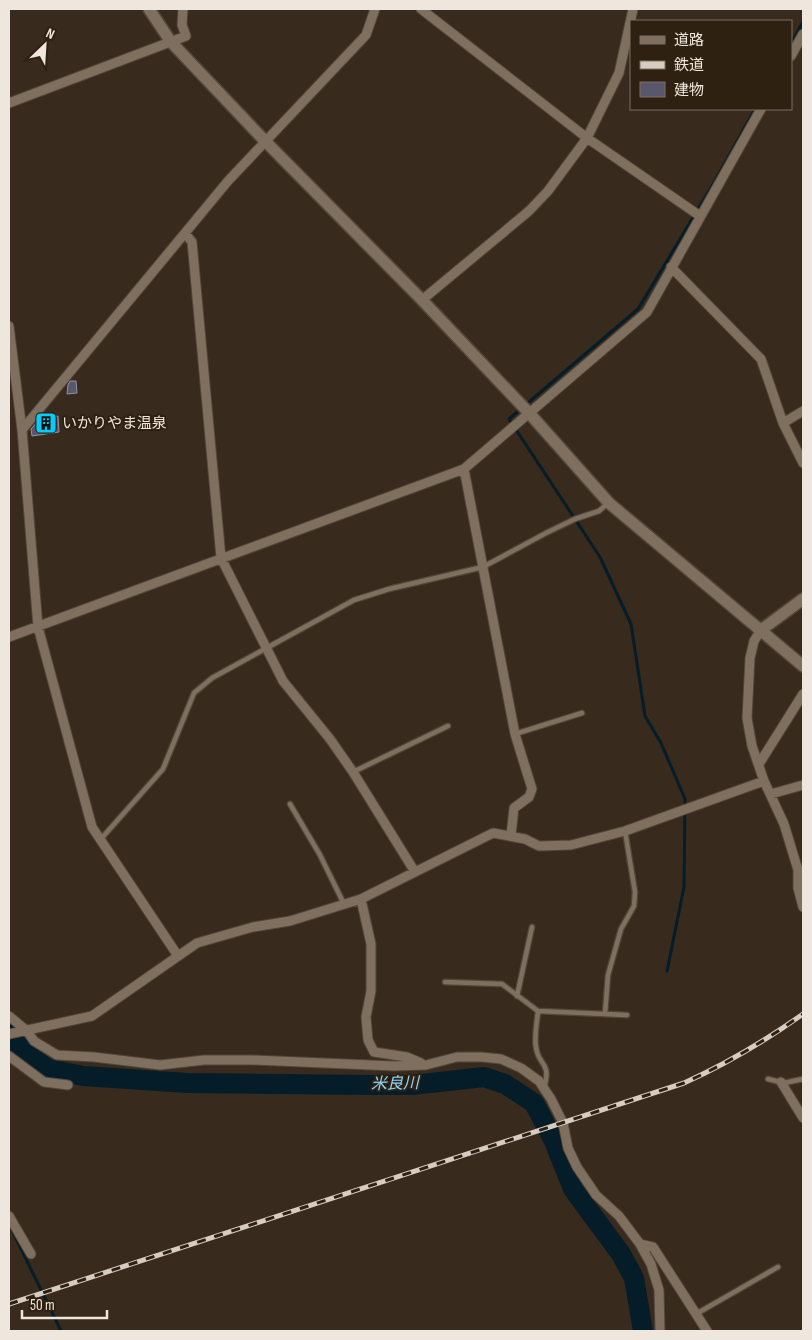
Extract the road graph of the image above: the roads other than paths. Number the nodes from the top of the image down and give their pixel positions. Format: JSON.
{"nodes":[{"id":1,"x":149,"y":9,"type":"edge"},
{"id":2,"x":183,"y":9,"type":"edge"},
{"id":3,"x":375,"y":9,"type":"edge"},
{"id":4,"x":421,"y":9,"type":"edge"},
{"id":5,"x":630,"y":23,"type":"edge"},
{"id":6,"x":803,"y":34,"type":"edge"},
{"id":7,"x":172,"y":42,"type":"junction"},
{"id":8,"x":792,"y":54,"type":"edge"},
{"id":9,"x":9,"y":103,"type":"edge"},
{"id":10,"x":760,"y":110,"type":"edge"},
{"id":11,"x":587,"y":138,"type":"junction"},
{"id":12,"x":265,"y":141,"type":"junction"},
{"id":13,"x":700,"y":216,"type":"junction"},
{"id":14,"x":185,"y":234,"type":"junction"},
{"id":15,"x":671,"y":268,"type":"junction"},
{"id":16,"x":422,"y":300,"type":"junction"},
{"id":17,"x":9,"y":326,"type":"edge"},
{"id":18,"x":803,"y":411,"type":"edge"},
{"id":19,"x":530,"y":414,"type":"junction"},
{"id":20,"x":783,"y":423,"type":"junction"},
{"id":21,"x":22,"y":430,"type":"junction"},
{"id":22,"x":803,"y":463,"type":"edge"},
{"id":23,"x":464,"y":469,"type":"junction"},
{"id":24,"x":609,"y":503,"type":"junction"},
{"id":25,"x":221,"y":558,"type":"junction"},
{"id":26,"x":483,"y":567,"type":"junction"},
{"id":27,"x":803,"y":599,"type":"edge"},
{"id":28,"x":38,"y":627,"type":"junction"},
{"id":29,"x":760,"y":630,"type":"junction"},
{"id":30,"x":9,"y":637,"type":"edge"},
{"id":31,"x":264,"y":648,"type":"junction"},
{"id":32,"x":803,"y":666,"type":"edge"},
{"id":33,"x":803,"y":694,"type":"edge"},
{"id":34,"x":582,"y":713,"type":"dead end"},
{"id":35,"x":448,"y":726,"type":"dead end"},
{"id":36,"x":515,"y":734,"type":"junction"},
{"id":37,"x":759,"y":764,"type":"junction"},
{"id":38,"x":353,"y":772,"type":"junction"},
{"id":39,"x":764,"y":781,"type":"junction"},
{"id":40,"x":803,"y":785,"type":"edge"},
{"id":41,"x":771,"y":794,"type":"junction"},
{"id":42,"x":290,"y":804,"type":"dead end"},
{"id":43,"x":624,"y":831,"type":"junction"},
{"id":44,"x":510,"y":835,"type":"junction"},
{"id":45,"x":99,"y":841,"type":"junction"},
{"id":46,"x":415,"y":872,"type":"junction"},
{"id":47,"x":361,"y":900,"type":"junction"},
{"id":48,"x":344,"y":904,"type":"junction"},
{"id":49,"x":803,"y":907,"type":"edge"},
{"id":50,"x":532,"y":927,"type":"dead end"},
{"id":51,"x":178,"y":956,"type":"junction"},
{"id":52,"x":445,"y":982,"type":"dead end"},
{"id":53,"x":517,"y":996,"type":"junction"},
{"id":54,"x":538,"y":1011,"type":"junction"},
{"id":55,"x":605,"y":1014,"type":"junction"},
{"id":56,"x":627,"y":1015,"type":"dead end"},
{"id":57,"x":9,"y":1016,"type":"edge"},
{"id":58,"x":27,"y":1031,"type":"junction"},
{"id":59,"x":9,"y":1034,"type":"edge"},
{"id":60,"x":9,"y":1056,"type":"edge"},
{"id":61,"x":426,"y":1064,"type":"junction"},
{"id":62,"x":768,"y":1079,"type":"dead end"},
{"id":63,"x":803,"y":1079,"type":"edge"},
{"id":64,"x":781,"y":1082,"type":"junction"},
{"id":65,"x":68,"y":1085,"type":"dead end"},
{"id":66,"x":544,"y":1089,"type":"junction"},
{"id":67,"x":803,"y":1118,"type":"edge"},
{"id":68,"x":9,"y":1216,"type":"edge"},
{"id":69,"x":640,"y":1244,"type":"junction"},
{"id":70,"x":31,"y":1254,"type":"dead end"},
{"id":71,"x":778,"y":1267,"type":"dead end"},
{"id":72,"x":696,"y":1314,"type":"junction"},
{"id":73,"x":660,"y":1331,"type":"edge"},
{"id":74,"x":707,"y":1331,"type":"edge"}],
"edges":[{"from":1,"to":7,"type":"street"},
{"from":2,"to":7,"type":"street"},
{"from":3,"to":12,"type":"street"},
{"from":4,"to":11,"type":"street"},
{"from":5,"to":11,"type":"street"},
{"from":6,"to":8,"type":"street"},
{"from":7,"to":9,"type":"street"},
{"from":7,"to":12,"type":"street"},
{"from":10,"to":13,"type":"street"},
{"from":11,"to":13,"type":"street"},
{"from":11,"to":16,"type":"street"},
{"from":12,"to":14,"type":"street"},
{"from":12,"to":16,"type":"street"},
{"from":13,"to":15,"type":"street"},
{"from":14,"to":21,"type":"street"},
{"from":14,"to":25,"type":"street"},
{"from":15,"to":19,"type":"street"},
{"from":15,"to":20,"type":"street"},
{"from":16,"to":19,"type":"street"},
{"from":17,"to":21,"type":"street"},
{"from":18,"to":20,"type":"street"},
{"from":19,"to":23,"type":"street"},
{"from":19,"to":24,"type":"street"},
{"from":20,"to":22,"type":"street"},
{"from":21,"to":28,"type":"street"},
{"from":23,"to":25,"type":"street"},
{"from":23,"to":26,"type":"street"},
{"from":24,"to":26,"type":"lane"},
{"from":24,"to":29,"type":"street"},
{"from":25,"to":28,"type":"street"},
{"from":25,"to":31,"type":"street"},
{"from":26,"to":31,"type":"lane"},
{"from":26,"to":36,"type":"street"},
{"from":27,"to":29,"type":"street"},
{"from":28,"to":30,"type":"street"},
{"from":28,"to":45,"type":"street"},
{"from":29,"to":32,"type":"street"},
{"from":29,"to":37,"type":"street"},
{"from":31,"to":38,"type":"street"},
{"from":31,"to":45,"type":"lane"},
{"from":33,"to":37,"type":"street"},
{"from":34,"to":36,"type":"lane"},
{"from":35,"to":38,"type":"lane"},
{"from":36,"to":44,"type":"street"},
{"from":37,"to":39,"type":"street"},
{"from":38,"to":46,"type":"street"},
{"from":39,"to":41,"type":"street"},
{"from":39,"to":43,"type":"street"},
{"from":40,"to":41,"type":"street"},
{"from":41,"to":49,"type":"street"},
{"from":42,"to":48,"type":"lane"},
{"from":43,"to":44,"type":"street"},
{"from":43,"to":55,"type":"lane"},
{"from":44,"to":46,"type":"street"},
{"from":45,"to":51,"type":"street"},
{"from":46,"to":47,"type":"street"},
{"from":47,"to":48,"type":"street"},
{"from":47,"to":61,"type":"street"},
{"from":48,"to":51,"type":"street"},
{"from":50,"to":53,"type":"lane"},
{"from":51,"to":58,"type":"street"},
{"from":52,"to":53,"type":"lane"},
{"from":53,"to":54,"type":"lane"},
{"from":54,"to":55,"type":"lane"},
{"from":54,"to":66,"type":"lane"},
{"from":55,"to":56,"type":"lane"},
{"from":57,"to":58,"type":"street"},
{"from":58,"to":59,"type":"street"},
{"from":58,"to":61,"type":"street"},
{"from":60,"to":65,"type":"street"},
{"from":61,"to":66,"type":"street"},
{"from":62,"to":64,"type":"lane"},
{"from":63,"to":64,"type":"lane"},
{"from":64,"to":67,"type":"street"},
{"from":66,"to":69,"type":"street"},
{"from":68,"to":70,"type":"street"},
{"from":69,"to":72,"type":"street"},
{"from":69,"to":73,"type":"street"},
{"from":71,"to":72,"type":"lane"},
{"from":72,"to":74,"type":"street"}]}
